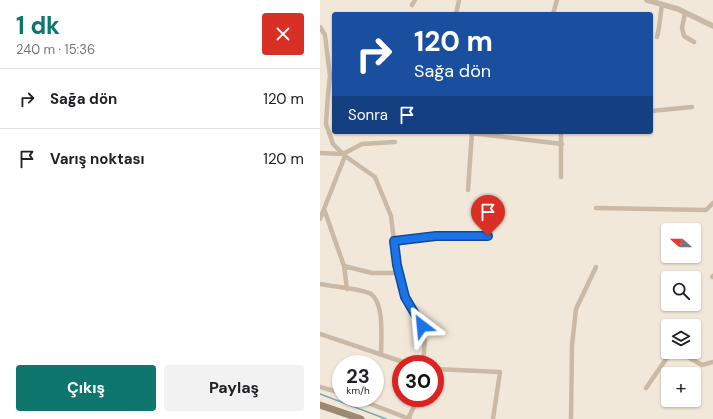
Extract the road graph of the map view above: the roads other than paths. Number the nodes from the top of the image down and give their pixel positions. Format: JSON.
{"nodes":[{"id":1,"x":415,"y":0,"type":"edge"},
{"id":2,"x":460,"y":0,"type":"edge"},
{"id":3,"x":557,"y":0,"type":"edge"},
{"id":4,"x":647,"y":0,"type":"edge"},
{"id":5,"x":412,"y":5,"type":"dead end"},
{"id":6,"x":662,"y":5,"type":"junction"},
{"id":7,"x":457,"y":12,"type":"edge"},
{"id":8,"x":554,"y":12,"type":"edge"},
{"id":9,"x":685,"y":13,"type":"junction"},
{"id":10,"x":713,"y":26,"type":"edge"},
{"id":11,"x":320,"y":27,"type":"edge"},
{"id":12,"x":657,"y":37,"type":"dead end"},
{"id":13,"x":694,"y":42,"type":"dead end"},
{"id":14,"x":328,"y":56,"type":"junction"},
{"id":15,"x":332,"y":56,"type":"edge"},
{"id":16,"x":327,"y":100,"type":"junction"},
{"id":17,"x":332,"y":101,"type":"edge"},
{"id":18,"x":692,"y":107,"type":"dead end"},
{"id":19,"x":653,"y":111,"type":"edge"},
{"id":20,"x":472,"y":134,"type":"edge"},
{"id":21,"x":480,"y":134,"type":"edge"},
{"id":22,"x":561,"y":134,"type":"edge"},
{"id":23,"x":395,"y":142,"type":"dead end"},
{"id":24,"x":562,"y":144,"type":"junction"},
{"id":25,"x":320,"y":153,"type":"edge"},
{"id":26,"x":344,"y":155,"type":"junction"},
{"id":27,"x":562,"y":177,"type":"dead end"},
{"id":28,"x":468,"y":190,"type":"dead end"},
{"id":29,"x":713,"y":203,"type":"edge"},
{"id":30,"x":596,"y":208,"type":"dead end"},
{"id":31,"x":324,"y":209,"type":"junction"},
{"id":32,"x":320,"y":219,"type":"edge"},
{"id":33,"x":488,"y":236,"type":"dead end"},
{"id":34,"x":394,"y":241,"type":"junction"},
{"id":35,"x":344,"y":266,"type":"junction"},
{"id":36,"x":596,"y":267,"type":"dead end"},
{"id":37,"x":399,"y":273,"type":"junction"},
{"id":38,"x":320,"y":284,"type":"edge"},
{"id":39,"x":347,"y":289,"type":"junction"},
{"id":40,"x":320,"y":334,"type":"edge"},
{"id":41,"x":381,"y":354,"type":"junction"},
{"id":42,"x":424,"y":355,"type":"edge"},
{"id":43,"x":392,"y":358,"type":"edge"},
{"id":44,"x":667,"y":359,"type":"edge"},
{"id":45,"x":691,"y":359,"type":"edge"},
{"id":46,"x":713,"y":362,"type":"edge"},
{"id":47,"x":444,"y":369,"type":"edge"},
{"id":48,"x":320,"y":387,"type":"edge"},
{"id":49,"x":646,"y":388,"type":"dead end"},
{"id":50,"x":332,"y":391,"type":"edge"},
{"id":51,"x":320,"y":405,"type":"edge"},
{"id":52,"x":378,"y":407,"type":"edge"},
{"id":53,"x":414,"y":407,"type":"edge"},
{"id":54,"x":348,"y":417,"type":"edge"},
{"id":55,"x":361,"y":419,"type":"edge"},
{"id":56,"x":409,"y":419,"type":"edge"},
{"id":57,"x":493,"y":419,"type":"edge"},
{"id":58,"x":571,"y":419,"type":"edge"}],
"edges":[{"from":1,"to":5,"type":"street"},
{"from":2,"to":7,"type":"street"},
{"from":3,"to":8,"type":"street"},
{"from":4,"to":6,"type":"street"},
{"from":6,"to":9,"type":"street"},
{"from":6,"to":12,"type":"street"},
{"from":9,"to":10,"type":"street"},
{"from":9,"to":13,"type":"street"},
{"from":11,"to":14,"type":"street"},
{"from":14,"to":15,"type":"street"},
{"from":14,"to":16,"type":"street"},
{"from":16,"to":17,"type":"street"},
{"from":16,"to":26,"type":"street"},
{"from":18,"to":19,"type":"street"},
{"from":20,"to":28,"type":"street"},
{"from":21,"to":24,"type":"street"},
{"from":22,"to":24,"type":"street"},
{"from":23,"to":26,"type":"street"},
{"from":24,"to":27,"type":"street"},
{"from":25,"to":26,"type":"street"},
{"from":26,"to":31,"type":"street"},
{"from":26,"to":34,"type":"street"},
{"from":29,"to":30,"type":"street"},
{"from":31,"to":32,"type":"street"},
{"from":31,"to":35,"type":"street"},
{"from":33,"to":34,"type":"street"},
{"from":34,"to":37,"type":"street"},
{"from":35,"to":37,"type":"street"},
{"from":35,"to":39,"type":"street"},
{"from":36,"to":58,"type":"street"},
{"from":37,"to":42,"type":"street"},
{"from":38,"to":39,"type":"street"},
{"from":39,"to":41,"type":"street"},
{"from":40,"to":41,"type":"street"},
{"from":41,"to":43,"type":"street"},
{"from":44,"to":49,"type":"street"},
{"from":45,"to":46,"type":"street"},
{"from":47,"to":57,"type":"street"},
{"from":48,"to":50,"type":"street"},
{"from":51,"to":54,"type":"main road"},
{"from":52,"to":56,"type":"street"},
{"from":53,"to":56,"type":"street"},
{"from":54,"to":55,"type":"main road"}]}
